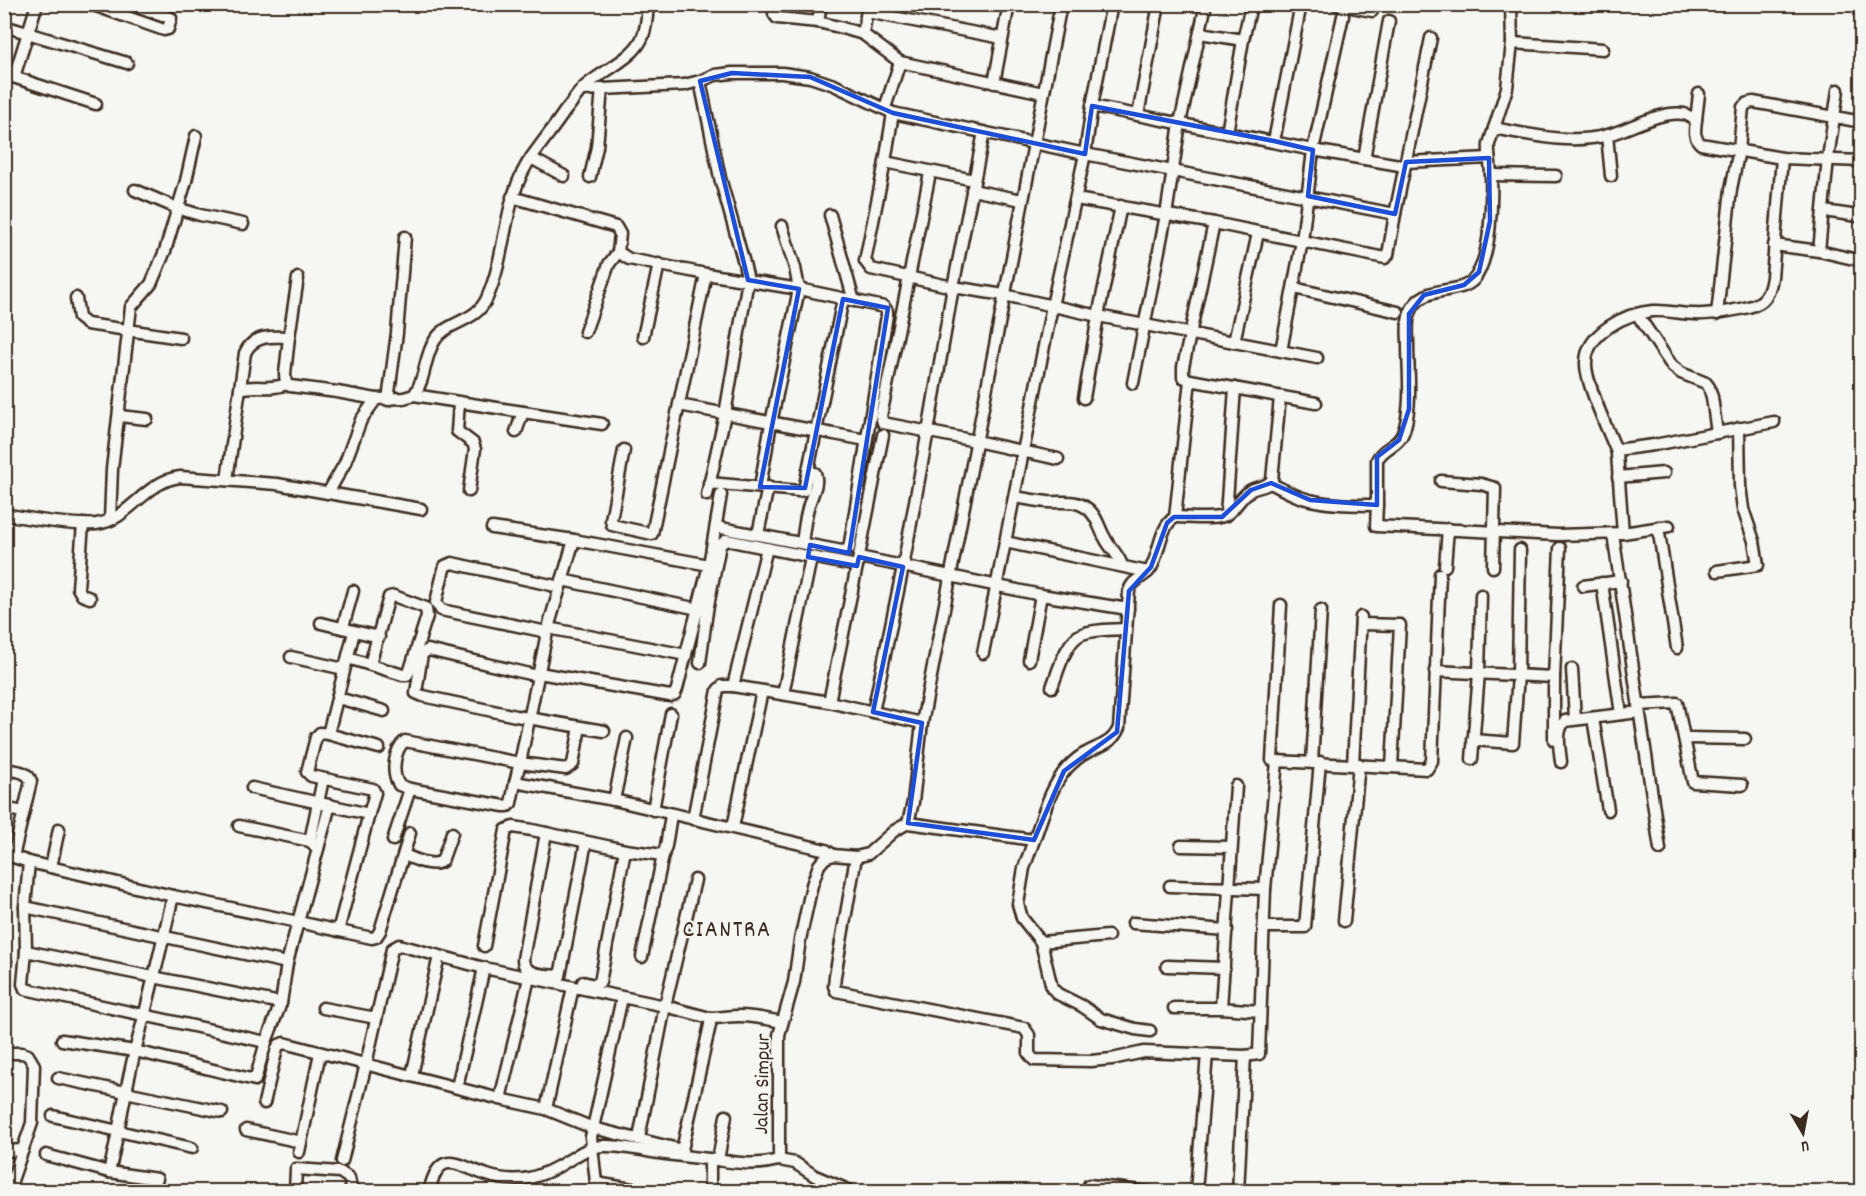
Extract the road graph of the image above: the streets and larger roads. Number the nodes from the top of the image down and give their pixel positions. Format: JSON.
{"nodes":[{"id":1,"x":37,"y":4,"type":"edge"},
{"id":2,"x":90,"y":4,"type":"edge"},
{"id":3,"x":130,"y":4,"type":"edge"},
{"id":4,"x":648,"y":4,"type":"edge"},
{"id":5,"x":776,"y":4,"type":"edge"},
{"id":6,"x":821,"y":4,"type":"edge"},
{"id":7,"x":1009,"y":4,"type":"edge"},
{"id":8,"x":1061,"y":4,"type":"edge"},
{"id":9,"x":1112,"y":4,"type":"edge"},
{"id":10,"x":1159,"y":4,"type":"edge"},
{"id":11,"x":1206,"y":4,"type":"edge"},
{"id":12,"x":1301,"y":4,"type":"edge"},
{"id":13,"x":1335,"y":4,"type":"edge"},
{"id":14,"x":1373,"y":4,"type":"edge"},
{"id":15,"x":1511,"y":4,"type":"edge"},
{"id":16,"x":141,"y":8,"type":"junction"},
{"id":17,"x":868,"y":8,"type":"edge"},
{"id":18,"x":1250,"y":10,"type":"dead end"},
{"id":19,"x":1343,"y":16,"type":"dead end"},
{"id":20,"x":137,"y":20,"type":"junction"},
{"id":21,"x":1389,"y":21,"type":"dead end"},
{"id":22,"x":818,"y":22,"type":"junction"},
{"id":23,"x":4,"y":26,"type":"edge"},
{"id":24,"x":28,"y":33,"type":"junction"},
{"id":25,"x":1200,"y":33,"type":"junction"},
{"id":26,"x":863,"y":34,"type":"junction"},
{"id":27,"x":1002,"y":38,"type":"junction"},
{"id":28,"x":1431,"y":39,"type":"dead end"},
{"id":29,"x":1243,"y":40,"type":"junction"},
{"id":30,"x":1512,"y":43,"type":"junction"},
{"id":31,"x":1603,"y":50,"type":"dead end"},
{"id":32,"x":900,"y":62,"type":"junction"},
{"id":33,"x":127,"y":63,"type":"dead end"},
{"id":34,"x":9,"y":76,"type":"edge"},
{"id":35,"x":700,"y":81,"type":"junction"},
{"id":36,"x":994,"y":82,"type":"junction"},
{"id":37,"x":603,"y":88,"type":"junction"},
{"id":38,"x":581,"y":90,"type":"junction"},
{"id":39,"x":1838,"y":90,"type":"dead end"},
{"id":40,"x":1043,"y":93,"type":"junction"},
{"id":41,"x":1699,"y":94,"type":"dead end"},
{"id":42,"x":96,"y":104,"type":"dead end"},
{"id":43,"x":1092,"y":106,"type":"junction"},
{"id":44,"x":889,"y":111,"type":"junction"},
{"id":45,"x":1138,"y":115,"type":"junction"},
{"id":46,"x":1835,"y":116,"type":"junction"},
{"id":47,"x":1696,"y":120,"type":"junction"},
{"id":48,"x":1862,"y":122,"type":"edge"},
{"id":49,"x":1180,"y":123,"type":"junction"},
{"id":50,"x":1494,"y":128,"type":"junction"},
{"id":51,"x":984,"y":132,"type":"junction"},
{"id":52,"x":1227,"y":133,"type":"junction"},
{"id":53,"x":1607,"y":135,"type":"junction"},
{"id":54,"x":196,"y":136,"type":"dead end"},
{"id":55,"x":1274,"y":141,"type":"junction"},
{"id":56,"x":1034,"y":143,"type":"junction"},
{"id":57,"x":1313,"y":150,"type":"junction"},
{"id":58,"x":1739,"y":150,"type":"junction"},
{"id":59,"x":1085,"y":154,"type":"junction"},
{"id":60,"x":531,"y":158,"type":"junction"},
{"id":61,"x":1489,"y":158,"type":"junction"},
{"id":62,"x":1782,"y":158,"type":"junction"},
{"id":63,"x":1828,"y":158,"type":"junction"},
{"id":64,"x":1365,"y":159,"type":"junction"},
{"id":65,"x":1862,"y":161,"type":"edge"},
{"id":66,"x":885,"y":162,"type":"junction"},
{"id":67,"x":1406,"y":164,"type":"junction"},
{"id":68,"x":1173,"y":171,"type":"junction"},
{"id":69,"x":930,"y":172,"type":"junction"},
{"id":70,"x":1491,"y":175,"type":"junction"},
{"id":71,"x":564,"y":176,"type":"dead end"},
{"id":72,"x":1556,"y":176,"type":"dead end"},
{"id":73,"x":1611,"y":176,"type":"dead end"},
{"id":74,"x":590,"y":177,"type":"dead end"},
{"id":75,"x":973,"y":185,"type":"junction"},
{"id":76,"x":135,"y":190,"type":"dead end"},
{"id":77,"x":1308,"y":196,"type":"junction"},
{"id":78,"x":512,"y":197,"type":"junction"},
{"id":79,"x":1076,"y":198,"type":"junction"},
{"id":80,"x":1022,"y":200,"type":"junction"},
{"id":81,"x":1121,"y":206,"type":"junction"},
{"id":82,"x":177,"y":208,"type":"junction"},
{"id":83,"x":1824,"y":212,"type":"junction"},
{"id":84,"x":1395,"y":214,"type":"junction"},
{"id":85,"x":830,"y":215,"type":"dead end"},
{"id":86,"x":1166,"y":215,"type":"junction"},
{"id":87,"x":1858,"y":216,"type":"dead end"},
{"id":88,"x":243,"y":224,"type":"dead end"},
{"id":89,"x":1214,"y":224,"type":"junction"},
{"id":90,"x":782,"y":226,"type":"dead end"},
{"id":91,"x":1258,"y":233,"type":"junction"},
{"id":92,"x":405,"y":237,"type":"dead end"},
{"id":93,"x":1302,"y":241,"type":"junction"},
{"id":94,"x":1774,"y":245,"type":"junction"},
{"id":95,"x":1819,"y":251,"type":"junction"},
{"id":96,"x":618,"y":252,"type":"junction"},
{"id":97,"x":1862,"y":261,"type":"edge"},
{"id":98,"x":659,"y":264,"type":"junction"},
{"id":99,"x":706,"y":274,"type":"junction"},
{"id":100,"x":298,"y":278,"type":"dead end"},
{"id":101,"x":910,"y":278,"type":"junction"},
{"id":102,"x":748,"y":280,"type":"junction"},
{"id":103,"x":953,"y":287,"type":"junction"},
{"id":104,"x":1294,"y":288,"type":"junction"},
{"id":105,"x":799,"y":289,"type":"junction"},
{"id":106,"x":1004,"y":295,"type":"junction"},
{"id":107,"x":76,"y":298,"type":"dead end"},
{"id":108,"x":843,"y":299,"type":"junction"},
{"id":109,"x":854,"y":301,"type":"junction"},
{"id":110,"x":1053,"y":306,"type":"junction"},
{"id":111,"x":1398,"y":312,"type":"dead end"},
{"id":112,"x":1637,"y":314,"type":"junction"},
{"id":113,"x":1717,"y":314,"type":"junction"},
{"id":114,"x":1098,"y":316,"type":"junction"},
{"id":115,"x":1144,"y":325,"type":"junction"},
{"id":116,"x":127,"y":330,"type":"junction"},
{"id":117,"x":585,"y":332,"type":"dead end"},
{"id":118,"x":1190,"y":334,"type":"junction"},
{"id":119,"x":289,"y":337,"type":"junction"},
{"id":120,"x":643,"y":337,"type":"dead end"},
{"id":121,"x":181,"y":338,"type":"dead end"},
{"id":122,"x":1234,"y":342,"type":"junction"},
{"id":123,"x":1281,"y":351,"type":"junction"},
{"id":124,"x":1317,"y":358,"type":"dead end"},
{"id":125,"x":1190,"y":380,"type":"junction"},
{"id":126,"x":1132,"y":383,"type":"dead end"},
{"id":127,"x":286,"y":384,"type":"junction"},
{"id":128,"x":1235,"y":388,"type":"junction"},
{"id":129,"x":240,"y":389,"type":"junction"},
{"id":130,"x":414,"y":395,"type":"junction"},
{"id":131,"x":1280,"y":397,"type":"junction"},
{"id":132,"x":1084,"y":398,"type":"dead end"},
{"id":133,"x":376,"y":399,"type":"junction"},
{"id":134,"x":388,"y":400,"type":"junction"},
{"id":135,"x":459,"y":403,"type":"junction"},
{"id":136,"x":1316,"y":403,"type":"dead end"},
{"id":137,"x":679,"y":405,"type":"junction"},
{"id":138,"x":523,"y":412,"type":"junction"},
{"id":139,"x":725,"y":414,"type":"junction"},
{"id":140,"x":119,"y":416,"type":"junction"},
{"id":141,"x":147,"y":419,"type":"dead end"},
{"id":142,"x":1774,"y":422,"type":"dead end"},
{"id":143,"x":771,"y":423,"type":"junction"},
{"id":144,"x":602,"y":424,"type":"dead end"},
{"id":145,"x":1739,"y":428,"type":"junction"},
{"id":146,"x":817,"y":430,"type":"junction"},
{"id":147,"x":516,"y":432,"type":"dead end"},
{"id":148,"x":1717,"y":433,"type":"junction"},
{"id":149,"x":927,"y":434,"type":"junction"},
{"id":150,"x":883,"y":435,"type":"dead end"},
{"id":151,"x":866,"y":440,"type":"junction"},
{"id":152,"x":976,"y":441,"type":"junction"},
{"id":153,"x":624,"y":450,"type":"dead end"},
{"id":154,"x":1024,"y":452,"type":"junction"},
{"id":155,"x":1617,"y":454,"type":"dead end"},
{"id":156,"x":1058,"y":459,"type":"dead end"},
{"id":157,"x":808,"y":471,"type":"junction"},
{"id":158,"x":1664,"y":473,"type":"dead end"},
{"id":159,"x":1618,"y":477,"type":"junction"},
{"id":160,"x":227,"y":480,"type":"junction"},
{"id":161,"x":1441,"y":481,"type":"dead end"},
{"id":162,"x":709,"y":483,"type":"junction"},
{"id":163,"x":1270,"y":483,"type":"junction"},
{"id":164,"x":764,"y":487,"type":"junction"},
{"id":165,"x":469,"y":491,"type":"dead end"},
{"id":166,"x":328,"y":493,"type":"junction"},
{"id":167,"x":707,"y":495,"type":"dead end"},
{"id":168,"x":721,"y":495,"type":"dead end"},
{"id":169,"x":1015,"y":497,"type":"junction"},
{"id":170,"x":1377,"y":505,"type":"junction"},
{"id":171,"x":421,"y":509,"type":"dead end"},
{"id":172,"x":4,"y":514,"type":"edge"},
{"id":173,"x":1226,"y":515,"type":"junction"},
{"id":174,"x":1175,"y":517,"type":"junction"},
{"id":175,"x":110,"y":520,"type":"junction"},
{"id":176,"x":83,"y":524,"type":"junction"},
{"id":177,"x":716,"y":527,"type":"junction"},
{"id":178,"x":492,"y":528,"type":"dead end"},
{"id":179,"x":1448,"y":529,"type":"junction"},
{"id":180,"x":1493,"y":531,"type":"junction"},
{"id":181,"x":1618,"y":533,"type":"junction"},
{"id":182,"x":758,"y":534,"type":"junction"},
{"id":183,"x":574,"y":540,"type":"junction"},
{"id":184,"x":1005,"y":542,"type":"junction"},
{"id":185,"x":767,"y":548,"type":"junction"},
{"id":186,"x":1560,"y":548,"type":"dead end"},
{"id":187,"x":1520,"y":550,"type":"dead end"},
{"id":188,"x":808,"y":551,"type":"junction"},
{"id":189,"x":858,"y":561,"type":"junction"},
{"id":190,"x":709,"y":565,"type":"junction"},
{"id":191,"x":1122,"y":566,"type":"junction"},
{"id":192,"x":903,"y":567,"type":"junction"},
{"id":193,"x":1493,"y":567,"type":"dead end"},
{"id":194,"x":1717,"y":571,"type":"dead end"},
{"id":195,"x":1148,"y":572,"type":"junction"},
{"id":196,"x":950,"y":577,"type":"junction"},
{"id":197,"x":1621,"y":581,"type":"junction"},
{"id":198,"x":1602,"y":583,"type":"junction"},
{"id":199,"x":561,"y":584,"type":"junction"},
{"id":200,"x":996,"y":585,"type":"junction"},
{"id":201,"x":1583,"y":586,"type":"dead end"},
{"id":202,"x":353,"y":591,"type":"dead end"},
{"id":203,"x":1041,"y":595,"type":"junction"},
{"id":204,"x":1480,"y":595,"type":"dead end"},
{"id":205,"x":90,"y":598,"type":"dead end"},
{"id":206,"x":1281,"y":605,"type":"dead end"},
{"id":207,"x":1128,"y":609,"type":"junction"},
{"id":208,"x":702,"y":610,"type":"junction"},
{"id":209,"x":1321,"y":610,"type":"dead end"},
{"id":210,"x":321,"y":623,"type":"dead end"},
{"id":211,"x":343,"y":627,"type":"junction"},
{"id":212,"x":1125,"y":629,"type":"junction"},
{"id":213,"x":548,"y":630,"type":"junction"},
{"id":214,"x":354,"y":632,"type":"junction"},
{"id":215,"x":379,"y":637,"type":"junction"},
{"id":216,"x":1677,"y":648,"type":"dead end"},
{"id":217,"x":983,"y":653,"type":"dead end"},
{"id":218,"x":686,"y":655,"type":"junction"},
{"id":219,"x":291,"y":657,"type":"dead end"},
{"id":220,"x":1029,"y":660,"type":"dead end"},
{"id":221,"x":346,"y":663,"type":"junction"},
{"id":222,"x":699,"y":663,"type":"dead end"},
{"id":223,"x":370,"y":664,"type":"junction"},
{"id":224,"x":1572,"y":669,"type":"dead end"},
{"id":225,"x":1435,"y":670,"type":"junction"},
{"id":226,"x":1479,"y":673,"type":"junction"},
{"id":227,"x":539,"y":675,"type":"junction"},
{"id":228,"x":1518,"y":675,"type":"junction"},
{"id":229,"x":1554,"y":677,"type":"junction"},
{"id":230,"x":733,"y":686,"type":"junction"},
{"id":231,"x":1052,"y":687,"type":"dead end"},
{"id":232,"x":762,"y":691,"type":"junction"},
{"id":233,"x":783,"y":694,"type":"junction"},
{"id":234,"x":338,"y":698,"type":"junction"},
{"id":235,"x":829,"y":702,"type":"junction"},
{"id":236,"x":1639,"y":709,"type":"junction"},
{"id":237,"x":384,"y":711,"type":"dead end"},
{"id":238,"x":873,"y":712,"type":"junction"},
{"id":239,"x":671,"y":714,"type":"dead end"},
{"id":240,"x":1622,"y":714,"type":"junction"},
{"id":241,"x":530,"y":718,"type":"junction"},
{"id":242,"x":1593,"y":718,"type":"junction"},
{"id":243,"x":1575,"y":719,"type":"junction"},
{"id":244,"x":922,"y":723,"type":"junction"},
{"id":245,"x":580,"y":727,"type":"junction"},
{"id":246,"x":604,"y":731,"type":"dead end"},
{"id":247,"x":328,"y":734,"type":"junction"},
{"id":248,"x":627,"y":738,"type":"dead end"},
{"id":249,"x":1685,"y":738,"type":"junction"},
{"id":250,"x":1745,"y":739,"type":"dead end"},
{"id":251,"x":1473,"y":740,"type":"junction"},
{"id":252,"x":1554,"y":740,"type":"dead end"},
{"id":253,"x":379,"y":748,"type":"dead end"},
{"id":254,"x":1472,"y":759,"type":"dead end"},
{"id":255,"x":1277,"y":761,"type":"junction"},
{"id":256,"x":1316,"y":762,"type":"junction"},
{"id":257,"x":1561,"y":762,"type":"dead end"},
{"id":258,"x":520,"y":763,"type":"junction"},
{"id":259,"x":1356,"y":764,"type":"junction"},
{"id":260,"x":1392,"y":766,"type":"junction"},
{"id":261,"x":4,"y":769,"type":"edge"},
{"id":262,"x":323,"y":779,"type":"junction"},
{"id":263,"x":515,"y":783,"type":"junction"},
{"id":264,"x":1742,"y":785,"type":"dead end"},
{"id":265,"x":1236,"y":786,"type":"dead end"},
{"id":266,"x":252,"y":788,"type":"dead end"},
{"id":267,"x":410,"y":789,"type":"junction"},
{"id":268,"x":614,"y":800,"type":"junction"},
{"id":269,"x":317,"y":802,"type":"junction"},
{"id":270,"x":330,"y":805,"type":"junction"},
{"id":271,"x":4,"y":808,"type":"edge"},
{"id":272,"x":653,"y":810,"type":"junction"},
{"id":273,"x":1608,"y":810,"type":"dead end"},
{"id":274,"x":24,"y":812,"type":"junction"},
{"id":275,"x":369,"y":814,"type":"junction"},
{"id":276,"x":671,"y":814,"type":"junction"},
{"id":277,"x":693,"y":819,"type":"junction"},
{"id":278,"x":908,"y":823,"type":"junction"},
{"id":279,"x":238,"y":826,"type":"dead end"},
{"id":280,"x":733,"y":827,"type":"junction"},
{"id":281,"x":59,"y":829,"type":"dead end"},
{"id":282,"x":410,"y":832,"type":"dead end"},
{"id":283,"x":452,"y":833,"type":"dead end"},
{"id":284,"x":546,"y":833,"type":"junction"},
{"id":285,"x":393,"y":840,"type":"dead end"},
{"id":286,"x":1034,"y":840,"type":"junction"},
{"id":287,"x":586,"y":842,"type":"junction"},
{"id":288,"x":314,"y":845,"type":"junction"},
{"id":289,"x":1181,"y":846,"type":"dead end"},
{"id":290,"x":1231,"y":847,"type":"junction"},
{"id":291,"x":1660,"y":849,"type":"dead end"},
{"id":292,"x":625,"y":850,"type":"junction"},
{"id":293,"x":404,"y":855,"type":"junction"},
{"id":294,"x":663,"y":855,"type":"junction"},
{"id":295,"x":833,"y":855,"type":"junction"},
{"id":296,"x":9,"y":856,"type":"edge"},
{"id":297,"x":856,"y":857,"type":"junction"},
{"id":298,"x":29,"y":862,"type":"junction"},
{"id":299,"x":51,"y":867,"type":"junction"},
{"id":300,"x":695,"y":880,"type":"dead end"},
{"id":301,"x":1170,"y":886,"type":"dead end"},
{"id":302,"x":1230,"y":888,"type":"junction"},
{"id":303,"x":1265,"y":889,"type":"junction"},
{"id":304,"x":173,"y":896,"type":"junction"},
{"id":305,"x":25,"y":907,"type":"junction"},
{"id":306,"x":1344,"y":921,"type":"dead end"},
{"id":307,"x":298,"y":922,"type":"junction"},
{"id":308,"x":1133,"y":923,"type":"dead end"},
{"id":309,"x":1263,"y":927,"type":"junction"},
{"id":310,"x":1227,"y":930,"type":"junction"},
{"id":311,"x":338,"y":931,"type":"junction"},
{"id":312,"x":1108,"y":936,"type":"dead end"},
{"id":313,"x":163,"y":937,"type":"junction"},
{"id":314,"x":1041,"y":942,"type":"junction"},
{"id":315,"x":484,"y":946,"type":"dead end"},
{"id":316,"x":26,"y":951,"type":"junction"},
{"id":317,"x":440,"y":956,"type":"junction"},
{"id":318,"x":642,"y":957,"type":"dead end"},
{"id":319,"x":287,"y":963,"type":"junction"},
{"id":320,"x":1167,"y":966,"type":"dead end"},
{"id":321,"x":484,"y":968,"type":"junction"},
{"id":322,"x":1224,"y":968,"type":"junction"},
{"id":323,"x":560,"y":976,"type":"junction"},
{"id":324,"x":155,"y":978,"type":"junction"},
{"id":325,"x":529,"y":978,"type":"junction"},
{"id":326,"x":573,"y":987,"type":"junction"},
{"id":327,"x":622,"y":998,"type":"junction"},
{"id":328,"x":281,"y":1003,"type":"junction"},
{"id":329,"x":665,"y":1006,"type":"junction"},
{"id":330,"x":323,"y":1008,"type":"dead end"},
{"id":331,"x":1174,"y":1008,"type":"dead end"},
{"id":332,"x":1221,"y":1008,"type":"junction"},
{"id":333,"x":1260,"y":1011,"type":"junction"},
{"id":334,"x":145,"y":1016,"type":"junction"},
{"id":335,"x":376,"y":1018,"type":"junction"},
{"id":336,"x":710,"y":1018,"type":"junction"},
{"id":337,"x":782,"y":1022,"type":"junction"},
{"id":338,"x":1150,"y":1031,"type":"dead end"},
{"id":339,"x":62,"y":1040,"type":"dead end"},
{"id":340,"x":266,"y":1042,"type":"junction"},
{"id":341,"x":135,"y":1051,"type":"junction"},
{"id":342,"x":4,"y":1053,"type":"edge"},
{"id":343,"x":320,"y":1053,"type":"junction"},
{"id":344,"x":1208,"y":1054,"type":"junction"},
{"id":345,"x":1245,"y":1056,"type":"junction"},
{"id":346,"x":366,"y":1064,"type":"junction"},
{"id":347,"x":412,"y":1075,"type":"junction"},
{"id":348,"x":58,"y":1078,"type":"dead end"},
{"id":349,"x":457,"y":1087,"type":"junction"},
{"id":350,"x":126,"y":1092,"type":"junction"},
{"id":351,"x":500,"y":1100,"type":"junction"},
{"id":352,"x":264,"y":1103,"type":"dead end"},
{"id":353,"x":546,"y":1109,"type":"junction"},
{"id":354,"x":222,"y":1112,"type":"dead end"},
{"id":355,"x":53,"y":1116,"type":"dead end"},
{"id":356,"x":726,"y":1116,"type":"dead end"},
{"id":357,"x":593,"y":1128,"type":"junction"},
{"id":358,"x":246,"y":1130,"type":"dead end"},
{"id":359,"x":119,"y":1132,"type":"junction"},
{"id":360,"x":639,"y":1138,"type":"junction"},
{"id":361,"x":592,"y":1147,"type":"junction"},
{"id":362,"x":192,"y":1148,"type":"dead end"},
{"id":363,"x":23,"y":1150,"type":"junction"},
{"id":364,"x":4,"y":1151,"type":"edge"},
{"id":365,"x":46,"y":1155,"type":"dead end"},
{"id":366,"x":714,"y":1160,"type":"junction"},
{"id":367,"x":779,"y":1160,"type":"junction"},
{"id":368,"x":342,"y":1161,"type":"dead end"},
{"id":369,"x":109,"y":1172,"type":"junction"},
{"id":370,"x":157,"y":1179,"type":"dead end"},
{"id":371,"x":1089,"y":1185,"type":"dead end"},
{"id":372,"x":597,"y":1187,"type":"edge"},
{"id":373,"x":8,"y":1191,"type":"edge"},
{"id":374,"x":295,"y":1191,"type":"edge"},
{"id":375,"x":352,"y":1191,"type":"edge"},
{"id":376,"x":429,"y":1191,"type":"edge"},
{"id":377,"x":650,"y":1191,"type":"edge"},
{"id":378,"x":710,"y":1191,"type":"edge"},
{"id":379,"x":853,"y":1191,"type":"edge"},
{"id":380,"x":1149,"y":1191,"type":"edge"},
{"id":381,"x":1196,"y":1191,"type":"edge"},
{"id":382,"x":1238,"y":1191,"type":"edge"}],
"edges":[{"from":1,"to":24,"type":"street"},
{"from":2,"to":20,"type":"street"},
{"from":3,"to":16,"type":"street"},
{"from":4,"to":38,"type":"street"},
{"from":5,"to":22,"type":"street"},
{"from":6,"to":22,"type":"street"},
{"from":7,"to":27,"type":"street"},
{"from":8,"to":40,"type":"street"},
{"from":9,"to":43,"type":"street"},
{"from":10,"to":45,"type":"street"},
{"from":11,"to":25,"type":"street"},
{"from":12,"to":55,"type":"street"},
{"from":13,"to":14,"type":"street"},
{"from":15,"to":30,"type":"street"},
{"from":16,"to":20,"type":"street"},
{"from":16,"to":20,"type":"street"},
{"from":17,"to":26,"type":"street"},
{"from":17,"to":27,"type":"street"},
{"from":18,"to":29,"type":"street"},
{"from":19,"to":57,"type":"street"},
{"from":21,"to":64,"type":"street"},
{"from":22,"to":26,"type":"street"},
{"from":23,"to":24,"type":"street"},
{"from":24,"to":33,"type":"street"},
{"from":24,"to":34,"type":"street"},
{"from":25,"to":29,"type":"street"},
{"from":25,"to":49,"type":"street"},
{"from":26,"to":32,"type":"street"},
{"from":27,"to":36,"type":"street"},
{"from":28,"to":67,"type":"street"},
{"from":29,"to":52,"type":"street"},
{"from":30,"to":31,"type":"street"},
{"from":30,"to":50,"type":"street"},
{"from":32,"to":36,"type":"street"},
{"from":32,"to":44,"type":"street"},
{"from":34,"to":42,"type":"street"},
{"from":35,"to":37,"type":"street"},
{"from":35,"to":44,"type":"street"},
{"from":35,"to":102,"type":"street"},
{"from":36,"to":40,"type":"street"},
{"from":37,"to":38,"type":"street"},
{"from":37,"to":74,"type":"street"},
{"from":38,"to":60,"type":"street"},
{"from":39,"to":46,"type":"street"},
{"from":40,"to":56,"type":"street"},
{"from":41,"to":47,"type":"street"},
{"from":43,"to":45,"type":"street"},
{"from":43,"to":59,"type":"street"},
{"from":44,"to":51,"type":"street"},
{"from":44,"to":66,"type":"street"},
{"from":45,"to":49,"type":"street"},
{"from":46,"to":48,"type":"street"},
{"from":46,"to":58,"type":"street"},
{"from":46,"to":63,"type":"street"},
{"from":47,"to":53,"type":"street"},
{"from":47,"to":58,"type":"street"},
{"from":49,"to":52,"type":"street"},
{"from":49,"to":68,"type":"street"},
{"from":50,"to":53,"type":"street"},
{"from":50,"to":61,"type":"street"},
{"from":51,"to":56,"type":"street"},
{"from":51,"to":75,"type":"street"},
{"from":52,"to":55,"type":"street"},
{"from":53,"to":73,"type":"street"},
{"from":54,"to":82,"type":"street"},
{"from":55,"to":57,"type":"street"},
{"from":56,"to":59,"type":"street"},
{"from":56,"to":80,"type":"street"},
{"from":57,"to":64,"type":"street"},
{"from":57,"to":77,"type":"street"},
{"from":58,"to":62,"type":"street"},
{"from":58,"to":113,"type":"street"},
{"from":59,"to":68,"type":"street"},
{"from":59,"to":79,"type":"street"},
{"from":60,"to":71,"type":"street"},
{"from":60,"to":78,"type":"street"},
{"from":61,"to":67,"type":"street"},
{"from":61,"to":70,"type":"street"},
{"from":62,"to":63,"type":"street"},
{"from":62,"to":94,"type":"street"},
{"from":63,"to":65,"type":"street"},
{"from":63,"to":83,"type":"street"},
{"from":64,"to":67,"type":"street"},
{"from":66,"to":69,"type":"street"},
{"from":66,"to":101,"type":"street"},
{"from":67,"to":84,"type":"street"},
{"from":68,"to":77,"type":"street"},
{"from":68,"to":86,"type":"street"},
{"from":69,"to":75,"type":"street"},
{"from":69,"to":101,"type":"street"},
{"from":70,"to":72,"type":"street"},
{"from":70,"to":170,"type":"street"},
{"from":75,"to":80,"type":"street"},
{"from":75,"to":103,"type":"street"},
{"from":76,"to":82,"type":"street"},
{"from":77,"to":84,"type":"street"},
{"from":77,"to":93,"type":"street"},
{"from":78,"to":96,"type":"street"},
{"from":78,"to":130,"type":"street"},
{"from":79,"to":81,"type":"street"},
{"from":79,"to":110,"type":"street"},
{"from":80,"to":106,"type":"street"},
{"from":81,"to":86,"type":"street"},
{"from":81,"to":114,"type":"street"},
{"from":82,"to":88,"type":"street"},
{"from":82,"to":116,"type":"street"},
{"from":83,"to":87,"type":"street"},
{"from":83,"to":95,"type":"street"},
{"from":84,"to":93,"type":"street"},
{"from":85,"to":109,"type":"street"},
{"from":86,"to":89,"type":"street"},
{"from":86,"to":115,"type":"street"},
{"from":89,"to":91,"type":"street"},
{"from":89,"to":118,"type":"street"},
{"from":90,"to":105,"type":"street"},
{"from":91,"to":93,"type":"street"},
{"from":91,"to":122,"type":"street"},
{"from":92,"to":134,"type":"street"},
{"from":93,"to":104,"type":"street"},
{"from":94,"to":95,"type":"street"},
{"from":94,"to":113,"type":"street"},
{"from":95,"to":97,"type":"street"},
{"from":96,"to":98,"type":"street"},
{"from":96,"to":117,"type":"street"},
{"from":98,"to":99,"type":"street"},
{"from":98,"to":120,"type":"street"},
{"from":99,"to":102,"type":"street"},
{"from":99,"to":137,"type":"street"},
{"from":100,"to":119,"type":"street"},
{"from":101,"to":103,"type":"street"},
{"from":101,"to":149,"type":"street"},
{"from":102,"to":105,"type":"street"},
{"from":102,"to":139,"type":"street"},
{"from":103,"to":106,"type":"street"},
{"from":103,"to":149,"type":"street"},
{"from":104,"to":111,"type":"street"},
{"from":104,"to":123,"type":"street"},
{"from":105,"to":108,"type":"street"},
{"from":105,"to":143,"type":"street"},
{"from":106,"to":110,"type":"street"},
{"from":106,"to":152,"type":"street"},
{"from":107,"to":116,"type":"street"},
{"from":108,"to":109,"type":"street"},
{"from":108,"to":146,"type":"street"},
{"from":109,"to":151,"type":"street"},
{"from":110,"to":114,"type":"street"},
{"from":110,"to":154,"type":"street"},
{"from":112,"to":113,"type":"street"},
{"from":112,"to":148,"type":"street"},
{"from":112,"to":148,"type":"street"},
{"from":114,"to":115,"type":"street"},
{"from":114,"to":132,"type":"street"},
{"from":115,"to":118,"type":"street"},
{"from":115,"to":126,"type":"street"},
{"from":116,"to":121,"type":"street"},
{"from":116,"to":140,"type":"street"},
{"from":118,"to":122,"type":"street"},
{"from":118,"to":125,"type":"street"},
{"from":119,"to":127,"type":"street"},
{"from":119,"to":129,"type":"street"},
{"from":122,"to":123,"type":"street"},
{"from":123,"to":124,"type":"street"},
{"from":125,"to":128,"type":"street"},
{"from":125,"to":174,"type":"street"},
{"from":127,"to":129,"type":"street"},
{"from":127,"to":133,"type":"street"},
{"from":128,"to":131,"type":"street"},
{"from":128,"to":173,"type":"street"},
{"from":129,"to":160,"type":"street"},
{"from":130,"to":134,"type":"street"},
{"from":130,"to":135,"type":"street"},
{"from":131,"to":136,"type":"street"},
{"from":131,"to":163,"type":"street"},
{"from":133,"to":134,"type":"street"},
{"from":133,"to":166,"type":"street"},
{"from":135,"to":138,"type":"street"},
{"from":135,"to":165,"type":"street"},
{"from":137,"to":139,"type":"street"},
{"from":137,"to":153,"type":"street"},
{"from":138,"to":144,"type":"street"},
{"from":138,"to":147,"type":"street"},
{"from":139,"to":143,"type":"street"},
{"from":139,"to":162,"type":"street"},
{"from":140,"to":141,"type":"street"},
{"from":140,"to":175,"type":"street"},
{"from":142,"to":145,"type":"street"},
{"from":143,"to":146,"type":"street"},
{"from":143,"to":164,"type":"street"},
{"from":145,"to":148,"type":"street"},
{"from":145,"to":194,"type":"street"},
{"from":146,"to":151,"type":"street"},
{"from":146,"to":157,"type":"street"},
{"from":149,"to":152,"type":"street"},
{"from":149,"to":192,"type":"street"},
{"from":150,"to":189,"type":"street"},
{"from":151,"to":188,"type":"street"},
{"from":152,"to":154,"type":"street"},
{"from":152,"to":196,"type":"street"},
{"from":154,"to":156,"type":"street"},
{"from":154,"to":169,"type":"street"},
{"from":155,"to":159,"type":"street"},
{"from":157,"to":164,"type":"street"},
{"from":157,"to":188,"type":"street"},
{"from":158,"to":159,"type":"street"},
{"from":159,"to":181,"type":"street"},
{"from":160,"to":166,"type":"street"},
{"from":160,"to":175,"type":"street"},
{"from":161,"to":180,"type":"street"},
{"from":162,"to":164,"type":"street"},
{"from":162,"to":167,"type":"street"},
{"from":163,"to":170,"type":"street"},
{"from":163,"to":173,"type":"street"},
{"from":164,"to":182,"type":"street"},
{"from":166,"to":171,"type":"street"},
{"from":168,"to":177,"type":"street"},
{"from":169,"to":184,"type":"street"},
{"from":169,"to":191,"type":"street"},
{"from":170,"to":179,"type":"street"},
{"from":172,"to":176,"type":"street"},
{"from":173,"to":174,"type":"street"},
{"from":174,"to":195,"type":"street"},
{"from":175,"to":176,"type":"street"},
{"from":176,"to":205,"type":"street"},
{"from":177,"to":182,"type":"street"},
{"from":177,"to":190,"type":"street"},
{"from":178,"to":183,"type":"street"},
{"from":179,"to":180,"type":"street"},
{"from":179,"to":225,"type":"street"},
{"from":180,"to":181,"type":"street"},
{"from":180,"to":193,"type":"street"},
{"from":181,"to":197,"type":"street"},
{"from":181,"to":216,"type":"street"},
{"from":182,"to":188,"type":"street"},
{"from":183,"to":190,"type":"street"},
{"from":183,"to":199,"type":"street"},
{"from":184,"to":191,"type":"street"},
{"from":184,"to":200,"type":"street"},
{"from":185,"to":188,"type":"street"},
{"from":185,"to":208,"type":"street"},
{"from":185,"to":230,"type":"street"},
{"from":186,"to":229,"type":"street"},
{"from":187,"to":228,"type":"street"},
{"from":188,"to":189,"type":"street"},
{"from":188,"to":233,"type":"street"},
{"from":189,"to":192,"type":"street"},
{"from":189,"to":235,"type":"street"},
{"from":190,"to":208,"type":"street"},
{"from":191,"to":195,"type":"street"},
{"from":192,"to":196,"type":"street"},
{"from":192,"to":238,"type":"street"},
{"from":195,"to":207,"type":"street"},
{"from":196,"to":200,"type":"street"},
{"from":196,"to":244,"type":"street"},
{"from":197,"to":198,"type":"street"},
{"from":197,"to":236,"type":"street"},
{"from":198,"to":201,"type":"street"},
{"from":198,"to":240,"type":"street"},
{"from":199,"to":208,"type":"street"},
{"from":199,"to":213,"type":"street"},
{"from":199,"to":213,"type":"street"},
{"from":200,"to":203,"type":"street"},
{"from":200,"to":217,"type":"street"},
{"from":202,"to":211,"type":"street"},
{"from":203,"to":207,"type":"street"},
{"from":203,"to":220,"type":"street"},
{"from":204,"to":226,"type":"street"},
{"from":206,"to":255,"type":"street"},
{"from":207,"to":212,"type":"street"},
{"from":208,"to":218,"type":"street"},
{"from":208,"to":222,"type":"street"},
{"from":209,"to":256,"type":"street"},
{"from":210,"to":211,"type":"street"},
{"from":211,"to":214,"type":"street"},
{"from":212,"to":231,"type":"street"},
{"from":212,"to":286,"type":"street"},
{"from":213,"to":218,"type":"street"},
{"from":213,"to":227,"type":"street"},
{"from":214,"to":215,"type":"street"},
{"from":214,"to":221,"type":"street"},
{"from":215,"to":223,"type":"street"},
{"from":215,"to":223,"type":"street"},
{"from":218,"to":227,"type":"street"},
{"from":219,"to":221,"type":"street"},
{"from":221,"to":223,"type":"street"},
{"from":221,"to":234,"type":"street"},
{"from":224,"to":243,"type":"street"},
{"from":225,"to":226,"type":"street"},
{"from":225,"to":260,"type":"street"},
{"from":226,"to":228,"type":"street"},
{"from":226,"to":251,"type":"street"},
{"from":227,"to":241,"type":"street"},
{"from":227,"to":241,"type":"street"},
{"from":228,"to":229,"type":"street"},
{"from":228,"to":251,"type":"street"},
{"from":229,"to":252,"type":"street"},
{"from":230,"to":232,"type":"street"},
{"from":230,"to":277,"type":"street"},
{"from":232,"to":233,"type":"street"},
{"from":232,"to":280,"type":"street"},
{"from":233,"to":235,"type":"street"},
{"from":234,"to":237,"type":"street"},
{"from":234,"to":247,"type":"street"},
{"from":235,"to":238,"type":"street"},
{"from":236,"to":240,"type":"street"},
{"from":236,"to":249,"type":"street"},
{"from":236,"to":291,"type":"street"},
{"from":238,"to":244,"type":"street"},
{"from":239,"to":272,"type":"street"},
{"from":240,"to":242,"type":"street"},
{"from":241,"to":245,"type":"street"},
{"from":241,"to":258,"type":"street"},
{"from":242,"to":243,"type":"street"},
{"from":242,"to":273,"type":"street"},
{"from":243,"to":257,"type":"street"},
{"from":244,"to":278,"type":"street"},
{"from":245,"to":246,"type":"street"},
{"from":245,"to":258,"type":"street"},
{"from":247,"to":253,"type":"street"},
{"from":247,"to":262,"type":"street"},
{"from":248,"to":268,"type":"street"},
{"from":249,"to":250,"type":"street"},
{"from":249,"to":264,"type":"street"},
{"from":251,"to":254,"type":"street"},
{"from":255,"to":256,"type":"street"},
{"from":255,"to":303,"type":"street"},
{"from":256,"to":259,"type":"street"},
{"from":256,"to":309,"type":"street"},
{"from":258,"to":263,"type":"street"},
{"from":258,"to":267,"type":"street"},
{"from":259,"to":260,"type":"street"},
{"from":259,"to":260,"type":"street"},
{"from":259,"to":306,"type":"street"},
{"from":261,"to":274,"type":"street"},
{"from":262,"to":269,"type":"street"},
{"from":262,"to":275,"type":"street"},
{"from":263,"to":267,"type":"street"},
{"from":263,"to":268,"type":"street"},
{"from":265,"to":290,"type":"street"},
{"from":266,"to":269,"type":"street"},
{"from":267,"to":285,"type":"street"},
{"from":268,"to":272,"type":"street"},
{"from":269,"to":270,"type":"street"},
{"from":269,"to":288,"type":"street"},
{"from":270,"to":275,"type":"street"},
{"from":270,"to":288,"type":"street"},
{"from":271,"to":274,"type":"street"},
{"from":272,"to":276,"type":"street"},
{"from":274,"to":296,"type":"street"},
{"from":275,"to":311,"type":"street"},
{"from":276,"to":277,"type":"street"},
{"from":276,"to":294,"type":"street"},
{"from":277,"to":280,"type":"street"},
{"from":278,"to":286,"type":"street"},
{"from":278,"to":297,"type":"street"},
{"from":279,"to":288,"type":"street"},
{"from":280,"to":295,"type":"street"},
{"from":281,"to":299,"type":"street"},
{"from":282,"to":293,"type":"street"},
{"from":283,"to":293,"type":"street"},
{"from":284,"to":287,"type":"street"},
{"from":284,"to":315,"type":"street"},
{"from":284,"to":323,"type":"street"},
{"from":286,"to":314,"type":"street"},
{"from":287,"to":292,"type":"street"},
{"from":287,"to":323,"type":"street"},
{"from":288,"to":307,"type":"street"},
{"from":289,"to":290,"type":"street"},
{"from":290,"to":302,"type":"street"},
{"from":292,"to":294,"type":"street"},
{"from":292,"to":323,"type":"street"},
{"from":293,"to":311,"type":"street"},
{"from":294,"to":318,"type":"street"},
{"from":295,"to":297,"type":"street"},
{"from":295,"to":337,"type":"street","name":"Jalan Simpur"},
{"from":296,"to":298,"type":"street"},
{"from":297,"to":344,"type":"street"},
{"from":298,"to":299,"type":"street"},
{"from":298,"to":305,"type":"street"},
{"from":299,"to":304,"type":"street"},
{"from":300,"to":329,"type":"street"},
{"from":301,"to":302,"type":"street"},
{"from":302,"to":303,"type":"street"},
{"from":302,"to":310,"type":"street"},
{"from":303,"to":309,"type":"street"},
{"from":304,"to":307,"type":"street"},
{"from":304,"to":313,"type":"street"},
{"from":305,"to":313,"type":"street"},
{"from":305,"to":316,"type":"street"},
{"from":307,"to":311,"type":"street"},
{"from":307,"to":319,"type":"street"},
{"from":308,"to":310,"type":"street"},
{"from":309,"to":333,"type":"street"},
{"from":310,"to":322,"type":"street"},
{"from":312,"to":314,"type":"street"},
{"from":313,"to":319,"type":"street"},
{"from":313,"to":324,"type":"street"},
{"from":314,"to":338,"type":"street"},
{"from":316,"to":324,"type":"street"},
{"from":316,"to":334,"type":"street"},
{"from":317,"to":321,"type":"street"},
{"from":317,"to":335,"type":"street"},
{"from":317,"to":347,"type":"street"},
{"from":319,"to":328,"type":"street"},
{"from":320,"to":322,"type":"street"},
{"from":321,"to":325,"type":"street"},
{"from":321,"to":349,"type":"street"},
{"from":322,"to":332,"type":"street"},
{"from":324,"to":328,"type":"street"},
{"from":324,"to":334,"type":"street"},
{"from":325,"to":326,"type":"street"},
{"from":325,"to":351,"type":"street"},
{"from":326,"to":327,"type":"street"},
{"from":326,"to":353,"type":"street"},
{"from":327,"to":329,"type":"street"},
{"from":327,"to":357,"type":"street"},
{"from":328,"to":340,"type":"street"},
{"from":329,"to":336,"type":"street"},
{"from":329,"to":360,"type":"street"},
{"from":330,"to":335,"type":"street"},
{"from":331,"to":332,"type":"street"},
{"from":332,"to":333,"type":"street"},
{"from":333,"to":345,"type":"street"},
{"from":334,"to":340,"type":"street"},
{"from":334,"to":341,"type":"street"},
{"from":335,"to":346,"type":"street"},
{"from":336,"to":337,"type":"street"},
{"from":336,"to":360,"type":"street"},
{"from":337,"to":367,"type":"street","name":"Jalan Simpur"},
{"from":339,"to":341,"type":"street"},
{"from":340,"to":341,"type":"street"},
{"from":341,"to":350,"type":"street"},
{"from":342,"to":363,"type":"street"},
{"from":343,"to":346,"type":"street"},
{"from":343,"to":352,"type":"street"},
{"from":343,"to":358,"type":"street"},
{"from":344,"to":345,"type":"street"},
{"from":344,"to":381,"type":"street"},
{"from":345,"to":382,"type":"street"},
{"from":346,"to":347,"type":"street"},
{"from":346,"to":368,"type":"street"},
{"from":347,"to":349,"type":"street"},
{"from":348,"to":350,"type":"street"},
{"from":349,"to":351,"type":"street"},
{"from":350,"to":354,"type":"street"},
{"from":350,"to":359,"type":"street"},
{"from":351,"to":353,"type":"street"},
{"from":353,"to":357,"type":"street"},
{"from":355,"to":359,"type":"street"},
{"from":356,"to":366,"type":"street"},
{"from":357,"to":360,"type":"street"},
{"from":357,"to":361,"type":"street"},
{"from":359,"to":362,"type":"street"},
{"from":359,"to":369,"type":"street"},
{"from":361,"to":366,"type":"street","name":"Jalan Simpur"},
{"from":361,"to":372,"type":"street"},
{"from":361,"to":376,"type":"street"},
{"from":363,"to":364,"type":"street"},
{"from":363,"to":373,"type":"street"},
{"from":365,"to":369,"type":"street"},
{"from":366,"to":367,"type":"street","name":"Jalan Simpur"},
{"from":366,"to":378,"type":"street"},
{"from":367,"to":379,"type":"street"},
{"from":369,"to":370,"type":"street"},
{"from":371,"to":380,"type":"street"},
{"from":372,"to":377,"type":"street"},
{"from":374,"to":375,"type":"street"}]}
